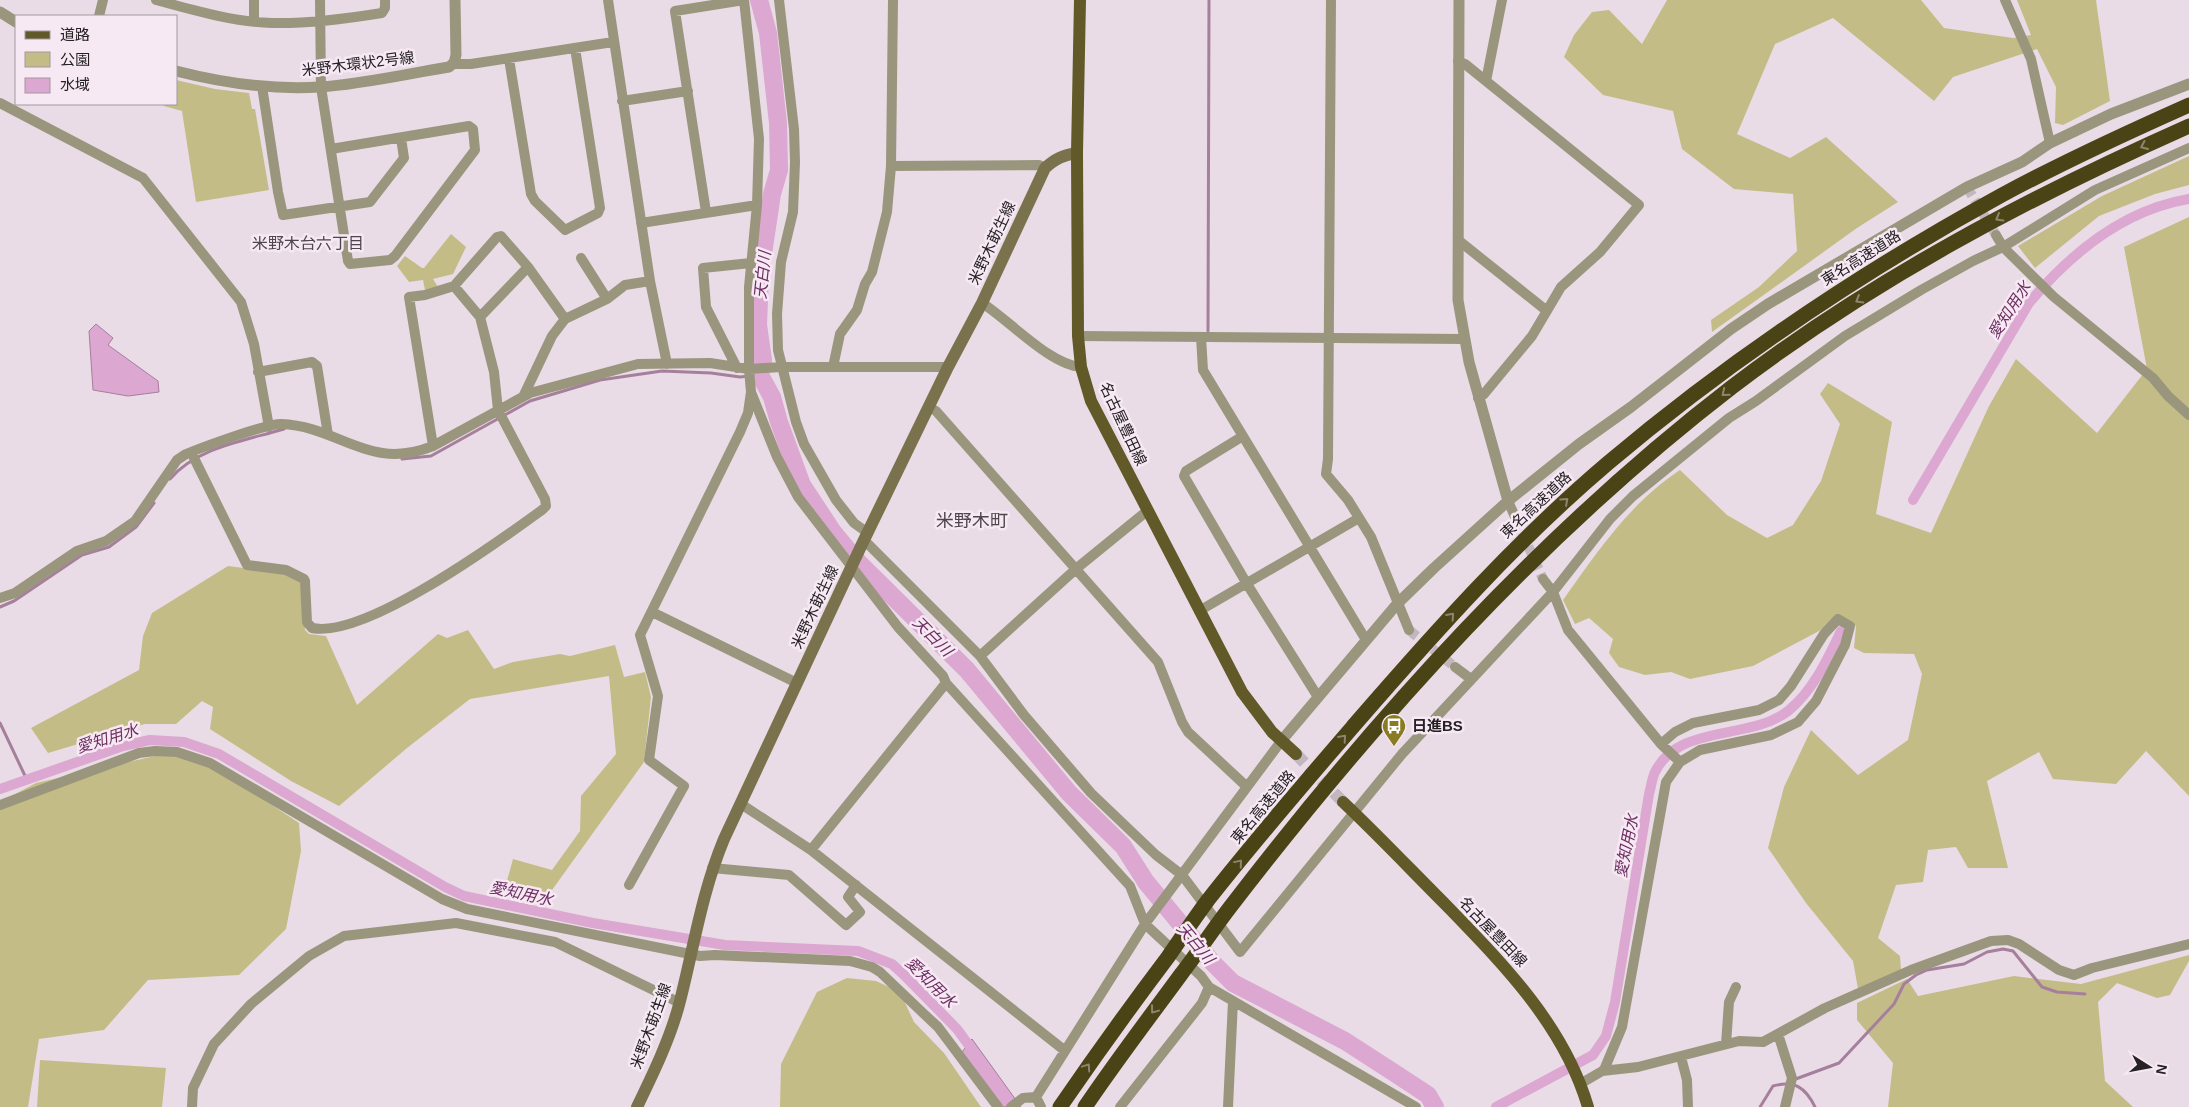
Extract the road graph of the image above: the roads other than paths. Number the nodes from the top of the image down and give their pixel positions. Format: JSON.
{"nodes":[{"id":1,"x":103,"y":0,"type":"edge"},
{"id":2,"x":156,"y":0,"type":"edge"},
{"id":3,"x":254,"y":0,"type":"edge"},
{"id":4,"x":320,"y":0,"type":"edge"},
{"id":5,"x":385,"y":0,"type":"edge"},
{"id":6,"x":455,"y":0,"type":"edge"},
{"id":7,"x":608,"y":0,"type":"edge"},
{"id":8,"x":744,"y":0,"type":"edge"},
{"id":9,"x":779,"y":0,"type":"edge"},
{"id":10,"x":893,"y":0,"type":"edge"},
{"id":11,"x":1080,"y":0,"type":"edge"},
{"id":12,"x":1331,"y":0,"type":"edge"},
{"id":13,"x":1459,"y":0,"type":"edge"},
{"id":14,"x":1502,"y":0,"type":"edge"},
{"id":15,"x":2004,"y":0,"type":"edge"},
{"id":16,"x":0,"y":12,"type":"edge"},
{"id":17,"x":99,"y":15,"type":"edge"},
{"id":18,"x":15,"y":21,"type":"edge"},
{"id":19,"x":254,"y":21,"type":"junction"},
{"id":20,"x":320,"y":22,"type":"junction"},
{"id":21,"x":613,"y":42,"type":"junction"},
{"id":22,"x":575,"y":48,"type":"junction"},
{"id":23,"x":509,"y":59,"type":"junction"},
{"id":24,"x":1458,"y":61,"type":"junction"},
{"id":25,"x":452,"y":64,"type":"junction"},
{"id":26,"x":178,"y":72,"type":"edge"},
{"id":27,"x":1486,"y":81,"type":"junction"},
{"id":28,"x":2189,"y":84,"type":"edge"},
{"id":29,"x":262,"y":86,"type":"junction"},
{"id":30,"x":321,"y":87,"type":"junction"},
{"id":31,"x":688,"y":91,"type":"junction"},
{"id":32,"x":622,"y":101,"type":"junction"},
{"id":33,"x":0,"y":102,"type":"edge"},
{"id":34,"x":2189,"y":105,"type":"edge"},
{"id":35,"x":2189,"y":126,"type":"edge"},
{"id":36,"x":401,"y":138,"type":"junction"},
{"id":37,"x":2050,"y":143,"type":"junction"},
{"id":38,"x":2189,"y":148,"type":"edge"},
{"id":39,"x":331,"y":149,"type":"junction"},
{"id":40,"x":1077,"y":153,"type":"junction"},
{"id":41,"x":891,"y":166,"type":"junction"},
{"id":42,"x":1045,"y":168,"type":"junction"},
{"id":43,"x":757,"y":205,"type":"junction"},
{"id":44,"x":340,"y":207,"type":"junction"},
{"id":45,"x":706,"y":212,"type":"junction"},
{"id":46,"x":641,"y":223,"type":"junction"},
{"id":47,"x":1996,"y":235,"type":"tunnel mouth"},
{"id":48,"x":1458,"y":240,"type":"junction"},
{"id":49,"x":2003,"y":247,"type":"junction"},
{"id":50,"x":581,"y":258,"type":"dead end"},
{"id":51,"x":751,"y":263,"type":"junction"},
{"id":52,"x":528,"y":267,"type":"junction"},
{"id":53,"x":650,"y":281,"type":"junction"},
{"id":54,"x":454,"y":286,"type":"junction"},
{"id":55,"x":607,"y":298,"type":"junction"},
{"id":56,"x":982,"y":303,"type":"junction"},
{"id":57,"x":1546,"y":311,"type":"junction"},
{"id":58,"x":480,"y":318,"type":"junction"},
{"id":59,"x":565,"y":319,"type":"junction"},
{"id":60,"x":1078,"y":336,"type":"junction"},
{"id":61,"x":1201,"y":337,"type":"junction"},
{"id":62,"x":1328,"y":338,"type":"junction"},
{"id":63,"x":1464,"y":339,"type":"junction"},
{"id":64,"x":668,"y":364,"type":"junction"},
{"id":65,"x":781,"y":367,"type":"junction"},
{"id":66,"x":833,"y":367,"type":"junction"},
{"id":67,"x":948,"y":367,"type":"junction"},
{"id":68,"x":737,"y":368,"type":"junction"},
{"id":69,"x":1080,"y":368,"type":"junction"},
{"id":70,"x":749,"y":369,"type":"junction"},
{"id":71,"x":258,"y":372,"type":"junction"},
{"id":72,"x":751,"y":392,"type":"junction"},
{"id":73,"x":523,"y":397,"type":"junction"},
{"id":74,"x":1478,"y":398,"type":"junction"},
{"id":75,"x":929,"y":407,"type":"junction"},
{"id":76,"x":498,"y":410,"type":"junction"},
{"id":77,"x":2189,"y":415,"type":"edge"},
{"id":78,"x":269,"y":426,"type":"junction"},
{"id":79,"x":328,"y":434,"type":"junction"},
{"id":80,"x":1243,"y":436,"type":"junction"},
{"id":81,"x":433,"y":446,"type":"junction"},
{"id":82,"x":191,"y":452,"type":"junction"},
{"id":83,"x":1508,"y":501,"type":"junction"},
{"id":84,"x":1146,"y":511,"type":"junction"},
{"id":85,"x":1359,"y":518,"type":"junction"},
{"id":86,"x":1516,"y":519,"type":"tunnel mouth"},
{"id":87,"x":865,"y":538,"type":"junction"},
{"id":88,"x":1309,"y":548,"type":"junction"},
{"id":89,"x":852,"y":566,"type":"junction"},
{"id":90,"x":1077,"y":568,"type":"junction"},
{"id":91,"x":1543,"y":579,"type":"tunnel mouth"},
{"id":92,"x":1248,"y":584,"type":"junction"},
{"id":93,"x":1553,"y":592,"type":"junction"},
{"id":94,"x":0,"y":598,"type":"edge"},
{"id":95,"x":1397,"y":604,"type":"junction"},
{"id":96,"x":1198,"y":611,"type":"junction"},
{"id":97,"x":652,"y":612,"type":"junction"},
{"id":98,"x":1409,"y":630,"type":"tunnel mouth"},
{"id":99,"x":1366,"y":640,"type":"junction"},
{"id":100,"x":980,"y":656,"type":"junction"},
{"id":101,"x":1455,"y":667,"type":"tunnel mouth"},
{"id":102,"x":1471,"y":679,"type":"junction"},
{"id":103,"x":946,"y":682,"type":"junction"},
{"id":104,"x":797,"y":683,"type":"junction"},
{"id":105,"x":1318,"y":697,"type":"junction"},
{"id":106,"x":1282,"y":740,"type":"junction"},
{"id":107,"x":1661,"y":744,"type":"junction"},
{"id":108,"x":1296,"y":754,"type":"tunnel mouth"},
{"id":109,"x":1680,"y":762,"type":"junction"},
{"id":110,"x":1246,"y":786,"type":"junction"},
{"id":111,"x":1343,"y":802,"type":"tunnel mouth"},
{"id":112,"x":741,"y":804,"type":"junction"},
{"id":113,"x":0,"y":805,"type":"edge"},
{"id":114,"x":1355,"y":813,"type":"junction"},
{"id":115,"x":811,"y":850,"type":"junction"},
{"id":116,"x":712,"y":868,"type":"junction"},
{"id":117,"x":1182,"y":875,"type":"junction"},
{"id":118,"x":629,"y":885,"type":"dead end"},
{"id":119,"x":856,"y":885,"type":"junction"},
{"id":120,"x":1149,"y":921,"type":"junction"},
{"id":121,"x":2189,"y":944,"type":"edge"},
{"id":122,"x":691,"y":954,"type":"junction"},
{"id":123,"x":1209,"y":987,"type":"junction"},
{"id":124,"x":1736,"y":987,"type":"dead end"},
{"id":125,"x":1232,"y":1001,"type":"junction"},
{"id":126,"x":680,"y":1003,"type":"junction"},
{"id":127,"x":1778,"y":1034,"type":"junction"},
{"id":128,"x":1726,"y":1044,"type":"junction"},
{"id":129,"x":1064,"y":1050,"type":"junction"},
{"id":130,"x":1681,"y":1057,"type":"junction"},
{"id":131,"x":1604,"y":1070,"type":"junction"},
{"id":132,"x":1579,"y":1082,"type":"junction"},
{"id":133,"x":1036,"y":1097,"type":"junction"},
{"id":134,"x":192,"y":1107,"type":"edge"},
{"id":135,"x":637,"y":1107,"type":"edge"},
{"id":136,"x":998,"y":1107,"type":"edge"},
{"id":137,"x":1011,"y":1107,"type":"edge"},
{"id":138,"x":1041,"y":1107,"type":"edge"},
{"id":139,"x":1060,"y":1107,"type":"edge"},
{"id":140,"x":1084,"y":1107,"type":"edge"},
{"id":141,"x":1120,"y":1107,"type":"edge"},
{"id":142,"x":1228,"y":1107,"type":"edge"},
{"id":143,"x":1416,"y":1107,"type":"edge"},
{"id":144,"x":1588,"y":1107,"type":"edge"},
{"id":145,"x":1688,"y":1107,"type":"edge"},
{"id":146,"x":1785,"y":1107,"type":"edge"}],
"edges":[{"from":1,"to":17,"type":"street"},
{"from":2,"to":19,"type":"street"},
{"from":3,"to":19,"type":"street"},
{"from":4,"to":20,"type":"street"},
{"from":5,"to":20,"type":"street"},
{"from":6,"to":25,"type":"street"},
{"from":7,"to":21,"type":"street"},
{"from":8,"to":31,"type":"street"},
{"from":8,"to":43,"type":"street"},
{"from":9,"to":65,"type":"street"},
{"from":10,"to":41,"type":"street"},
{"from":11,"to":40,"type":"main road","name":"名古屋豊田線"},
{"from":12,"to":62,"type":"street"},
{"from":13,"to":24,"type":"street"},
{"from":14,"to":27,"type":"street"},
{"from":15,"to":37,"type":"street"},
{"from":16,"to":18,"type":"street"},
{"from":19,"to":20,"type":"street"},
{"from":20,"to":30,"type":"street"},
{"from":21,"to":22,"type":"street"},
{"from":21,"to":32,"type":"street"},
{"from":22,"to":23,"type":"street"},
{"from":22,"to":23,"type":"street"},
{"from":23,"to":25,"type":"street"},
{"from":24,"to":27,"type":"street"},
{"from":24,"to":48,"type":"street"},
{"from":25,"to":30,"type":"street","name":"米野木環状2号線"},
{"from":26,"to":29,"type":"street","name":"米野木環状2号線"},
{"from":27,"to":57,"type":"street"},
{"from":28,"to":37,"type":"street"},
{"from":29,"to":30,"type":"street","name":"米野木環状2号線"},
{"from":29,"to":44,"type":"street"},
{"from":30,"to":39,"type":"street"},
{"from":31,"to":32,"type":"street"},
{"from":31,"to":45,"type":"street"},
{"from":32,"to":46,"type":"street"},
{"from":33,"to":71,"type":"street"},
{"from":139,"to":34,"type":"highway","name":"東名高速道路","one_way":true},
{"from":35,"to":140,"type":"highway","one_way":true},
{"from":36,"to":39,"type":"street"},
{"from":36,"to":44,"type":"street"},
{"from":36,"to":44,"type":"street"},
{"from":37,"to":83,"type":"street"},
{"from":38,"to":49,"type":"street"},
{"from":39,"to":44,"type":"street"},
{"from":40,"to":42,"type":"main road"},
{"from":40,"to":60,"type":"main road","name":"名古屋豊田線"},
{"from":41,"to":42,"type":"street"},
{"from":41,"to":66,"type":"street"},
{"from":42,"to":56,"type":"main road","name":"米野木莇生線"},
{"from":43,"to":45,"type":"street"},
{"from":43,"to":51,"type":"street"},
{"from":45,"to":46,"type":"street"},
{"from":46,"to":53,"type":"street"},
{"from":47,"to":49,"type":"street"},
{"from":48,"to":57,"type":"street"},
{"from":48,"to":63,"type":"street"},
{"from":49,"to":77,"type":"street"},
{"from":49,"to":93,"type":"street"},
{"from":50,"to":55,"type":"street"},
{"from":51,"to":68,"type":"street"},
{"from":51,"to":70,"type":"street"},
{"from":52,"to":54,"type":"street"},
{"from":52,"to":58,"type":"street"},
{"from":52,"to":59,"type":"street"},
{"from":53,"to":55,"type":"street"},
{"from":53,"to":64,"type":"street"},
{"from":54,"to":58,"type":"street"},
{"from":54,"to":81,"type":"street"},
{"from":55,"to":59,"type":"street"},
{"from":56,"to":67,"type":"main road","name":"米野木莇生線"},
{"from":56,"to":69,"type":"street"},
{"from":57,"to":74,"type":"street"},
{"from":58,"to":76,"type":"street"},
{"from":59,"to":73,"type":"street"},
{"from":60,"to":61,"type":"street"},
{"from":60,"to":69,"type":"main road","name":"名古屋豊田線"},
{"from":61,"to":62,"type":"street"},
{"from":61,"to":80,"type":"street"},
{"from":62,"to":63,"type":"street"},
{"from":62,"to":85,"type":"street"},
{"from":63,"to":74,"type":"street"},
{"from":64,"to":68,"type":"street"},
{"from":64,"to":73,"type":"street"},
{"from":65,"to":66,"type":"street"},
{"from":65,"to":70,"type":"street"},
{"from":65,"to":87,"type":"street"},
{"from":66,"to":67,"type":"street"},
{"from":67,"to":75,"type":"main road","name":"米野木莇生線"},
{"from":68,"to":70,"type":"street"},
{"from":69,"to":84,"type":"main road","name":"名古屋豊田線"},
{"from":70,"to":72,"type":"street"},
{"from":71,"to":78,"type":"street"},
{"from":71,"to":79,"type":"street"},
{"from":72,"to":89,"type":"street"},
{"from":72,"to":97,"type":"street"},
{"from":73,"to":76,"type":"street"},
{"from":74,"to":83,"type":"street"},
{"from":75,"to":87,"type":"main road","name":"米野木莇生線"},
{"from":75,"to":90,"type":"street"},
{"from":76,"to":81,"type":"street"},
{"from":76,"to":82,"type":"street"},
{"from":78,"to":79,"type":"street"},
{"from":78,"to":82,"type":"street"},
{"from":79,"to":81,"type":"street"},
{"from":80,"to":88,"type":"street"},
{"from":80,"to":92,"type":"street"},
{"from":82,"to":94,"type":"street"},
{"from":83,"to":86,"type":"street"},
{"from":83,"to":95,"type":"street"},
{"from":84,"to":90,"type":"street"},
{"from":84,"to":96,"type":"main road","name":"名古屋豊田線"},
{"from":85,"to":88,"type":"street"},
{"from":85,"to":95,"type":"street"},
{"from":87,"to":89,"type":"main road","name":"米野木莇生線"},
{"from":87,"to":100,"type":"street"},
{"from":88,"to":92,"type":"street"},
{"from":88,"to":99,"type":"street"},
{"from":89,"to":103,"type":"street"},
{"from":89,"to":104,"type":"main road","name":"米野木莇生線"},
{"from":90,"to":100,"type":"street"},
{"from":90,"to":110,"type":"street"},
{"from":91,"to":93,"type":"street"},
{"from":92,"to":96,"type":"street"},
{"from":92,"to":105,"type":"street"},
{"from":93,"to":102,"type":"street"},
{"from":93,"to":107,"type":"street"},
{"from":95,"to":98,"type":"street"},
{"from":95,"to":99,"type":"street"},
{"from":96,"to":106,"type":"main road","name":"名古屋豊田線"},
{"from":97,"to":104,"type":"street"},
{"from":97,"to":118,"type":"street"},
{"from":99,"to":105,"type":"street"},
{"from":100,"to":117,"type":"street"},
{"from":101,"to":102,"type":"street"},
{"from":102,"to":114,"type":"street"},
{"from":103,"to":115,"type":"street"},
{"from":103,"to":120,"type":"street"},
{"from":104,"to":112,"type":"main road","name":"米野木莇生線"},
{"from":105,"to":106,"type":"street"},
{"from":106,"to":108,"type":"main road","name":"名古屋豊田線"},
{"from":106,"to":110,"type":"street"},
{"from":107,"to":109,"type":"street"},
{"from":107,"to":109,"type":"street"},
{"from":109,"to":131,"type":"street"},
{"from":110,"to":117,"type":"street"},
{"from":111,"to":114,"type":"main road","name":"名古屋豊田線"},
{"from":112,"to":115,"type":"street"},
{"from":112,"to":116,"type":"main road","name":"米野木莇生線"},
{"from":113,"to":122,"type":"street"},
{"from":114,"to":117,"type":"street"},
{"from":114,"to":132,"type":"main road","name":"名古屋豊田線"},
{"from":115,"to":119,"type":"street"},
{"from":116,"to":119,"type":"street"},
{"from":116,"to":122,"type":"main road","name":"米野木莇生線"},
{"from":117,"to":120,"type":"street"},
{"from":119,"to":129,"type":"street"},
{"from":120,"to":123,"type":"street"},
{"from":120,"to":129,"type":"street"},
{"from":121,"to":127,"type":"street"},
{"from":122,"to":126,"type":"main road","name":"米野木莇生線"},
{"from":122,"to":136,"type":"street"},
{"from":123,"to":125,"type":"street"},
{"from":123,"to":141,"type":"street"},
{"from":124,"to":128,"type":"street"},
{"from":125,"to":142,"type":"street"},
{"from":125,"to":143,"type":"street"},
{"from":126,"to":134,"type":"street"},
{"from":126,"to":135,"type":"main road","name":"米野木莇生線"},
{"from":127,"to":128,"type":"street"},
{"from":127,"to":146,"type":"street"},
{"from":128,"to":130,"type":"street"},
{"from":129,"to":133,"type":"street"},
{"from":130,"to":131,"type":"street"},
{"from":130,"to":145,"type":"street"},
{"from":131,"to":132,"type":"street"},
{"from":132,"to":144,"type":"main road","name":"名古屋豊田線"},
{"from":133,"to":137,"type":"street"},
{"from":133,"to":138,"type":"street"}]}
